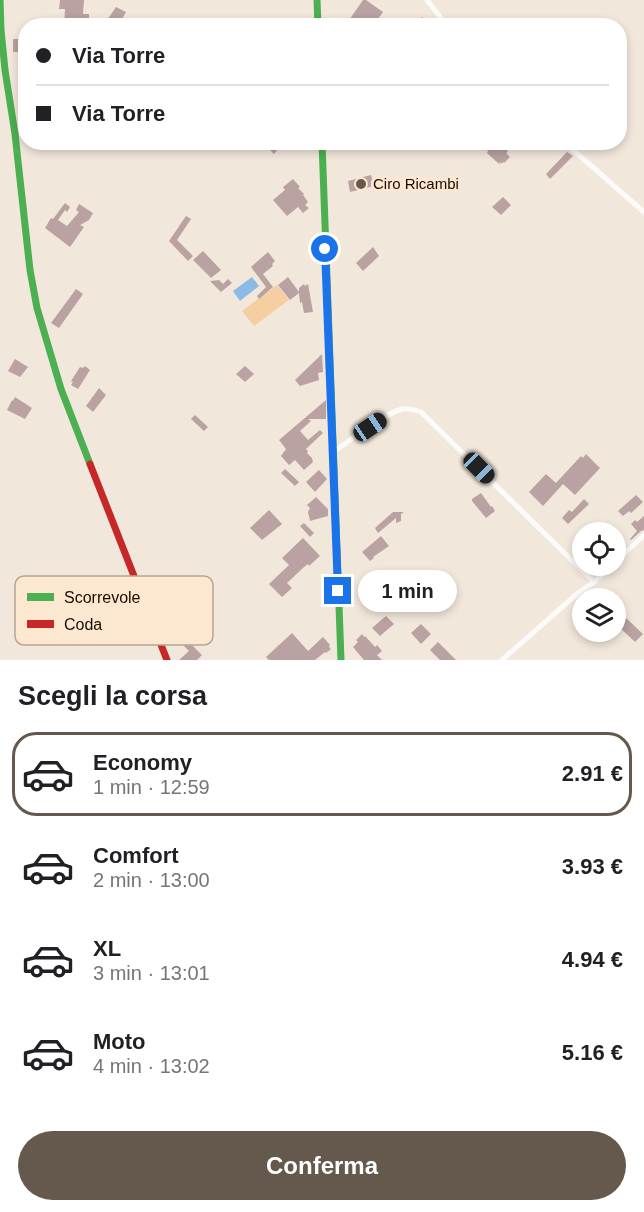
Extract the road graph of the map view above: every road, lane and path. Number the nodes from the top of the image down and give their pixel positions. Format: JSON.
{"nodes":[{"id":1,"x":0,"y":0,"type":"edge"},
{"id":2,"x":317,"y":0,"type":"edge"},
{"id":3,"x":427,"y":0,"type":"edge"},
{"id":4,"x":318,"y":18,"type":"edge"},
{"id":5,"x":441,"y":18,"type":"edge"},
{"id":6,"x":322,"y":150,"type":"edge"},
{"id":7,"x":573,"y":150,"type":"edge"},
{"id":8,"x":644,"y":212,"type":"edge"},
{"id":9,"x":333,"y":452,"type":"junction"},
{"id":10,"x":644,"y":535,"type":"edge"},
{"id":11,"x":626,"y":552,"type":"edge"},
{"id":12,"x":134,"y":576,"type":"edge"},
{"id":13,"x":601,"y":576,"type":"edge"},
{"id":14,"x":594,"y":582,"type":"junction"},
{"id":15,"x":161,"y":645,"type":"edge"},
{"id":16,"x":167,"y":660,"type":"edge"},
{"id":17,"x":341,"y":660,"type":"edge"},
{"id":18,"x":502,"y":660,"type":"edge"}],
"edges":[{"from":1,"to":12,"type":"street"},
{"from":2,"to":4,"type":"street"},
{"from":3,"to":5,"type":"street"},
{"from":6,"to":9,"type":"street"},
{"from":7,"to":8,"type":"street"},
{"from":9,"to":14,"type":"street"},
{"from":9,"to":17,"type":"street"},
{"from":10,"to":11,"type":"street"},
{"from":13,"to":14,"type":"street"},
{"from":14,"to":18,"type":"street"},
{"from":15,"to":16,"type":"street"}]}
